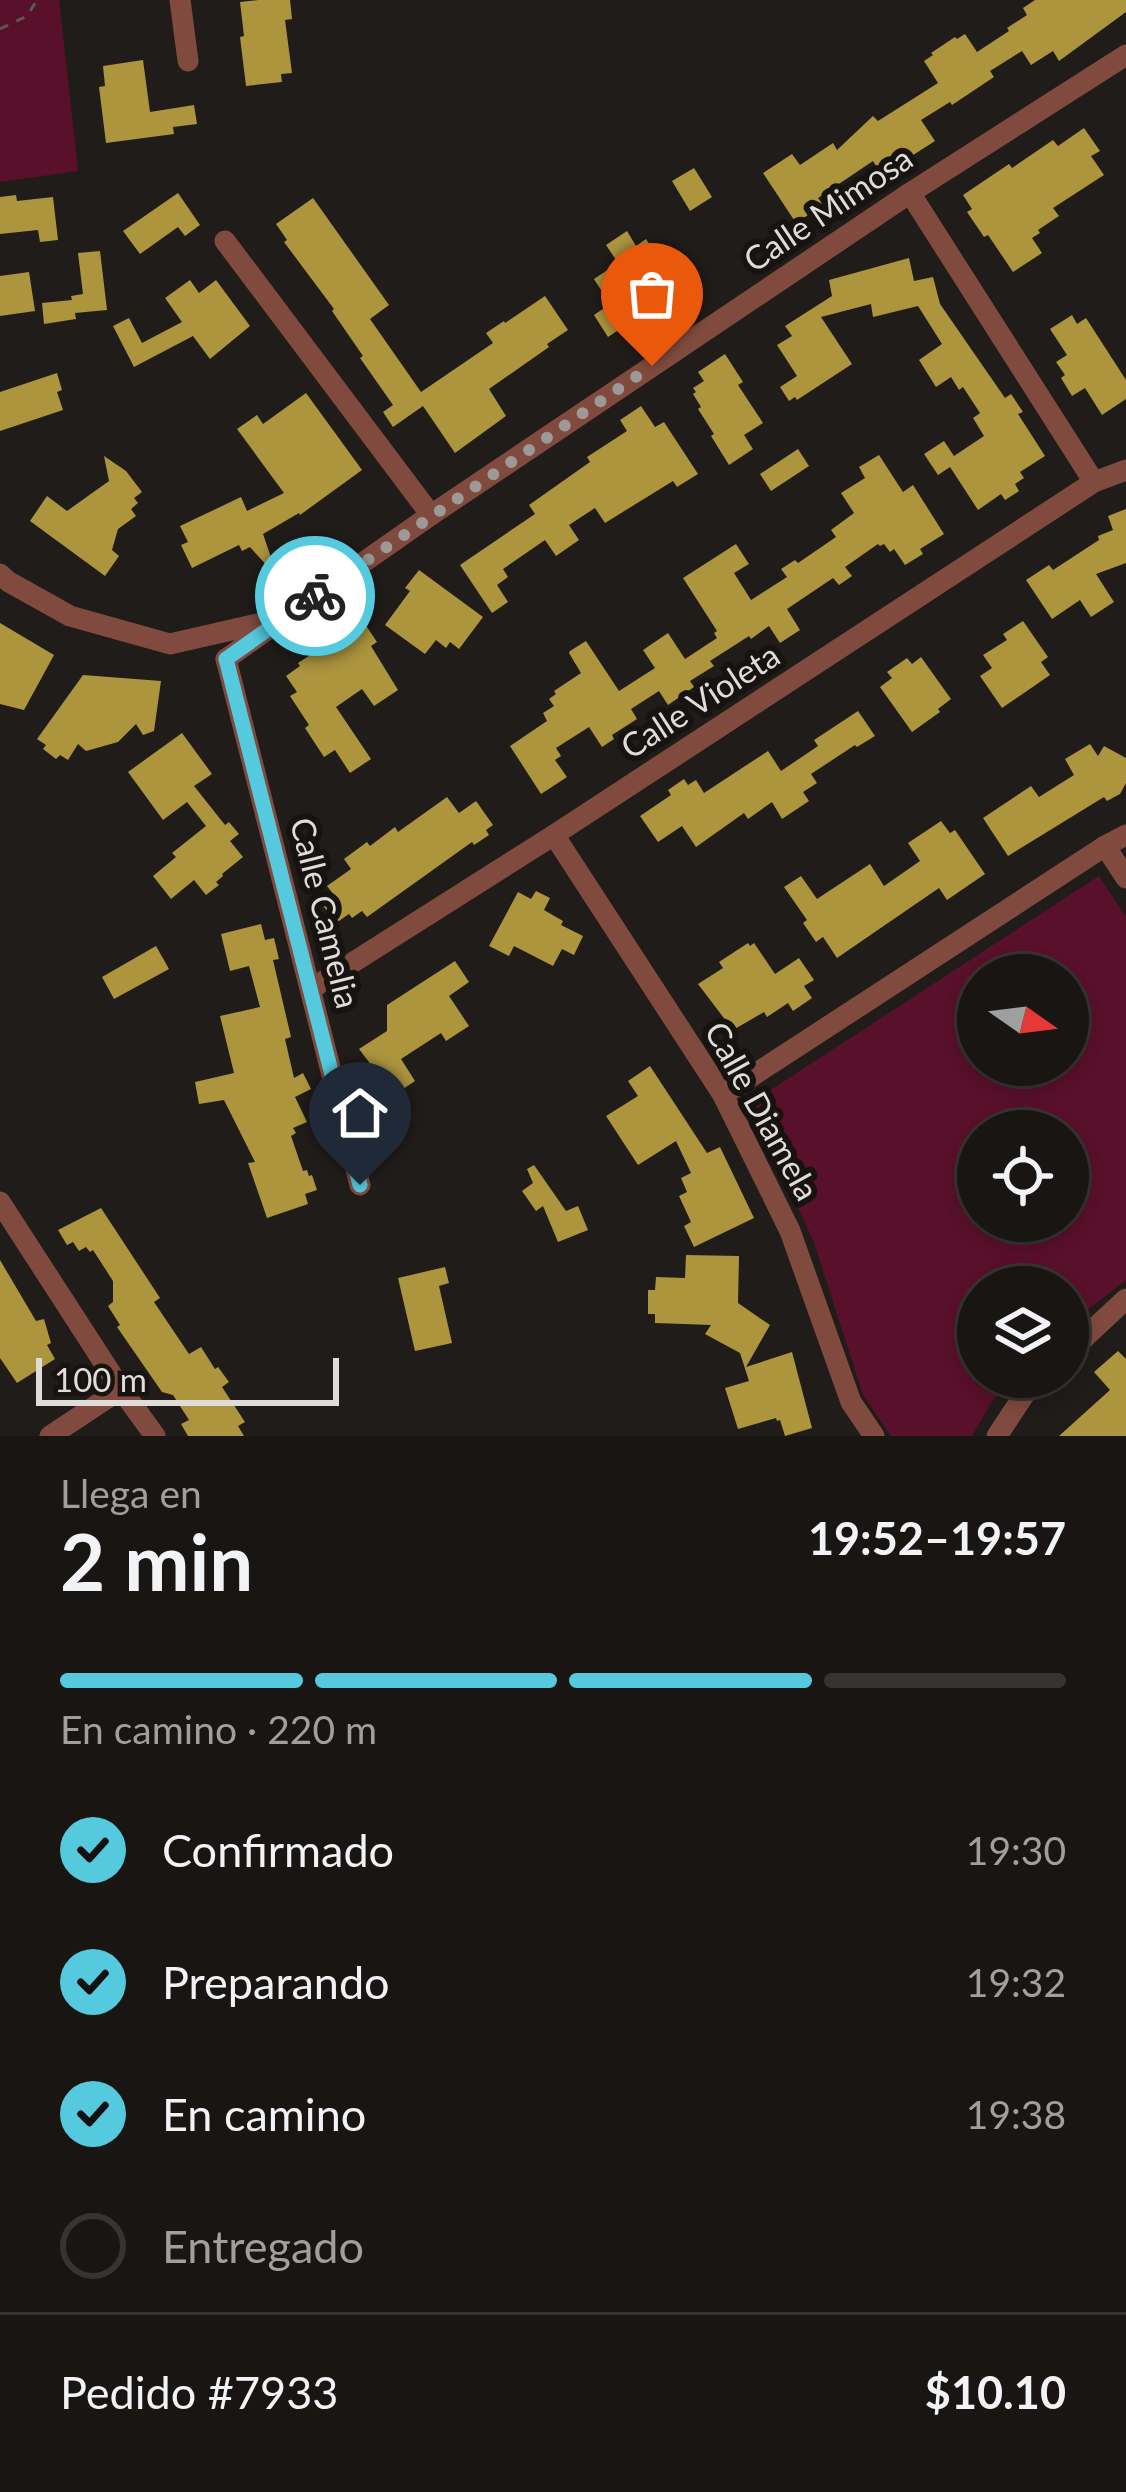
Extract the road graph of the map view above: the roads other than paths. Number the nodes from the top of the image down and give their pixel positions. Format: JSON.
{"nodes":[{"id":1,"x":180,"y":0,"type":"edge"},
{"id":2,"x":1126,"y":55,"type":"edge"},
{"id":3,"x":188,"y":61,"type":"dead end"},
{"id":4,"x":910,"y":193,"type":"junction"},
{"id":5,"x":226,"y":241,"type":"dead end"},
{"id":6,"x":1126,"y":470,"type":"edge"},
{"id":7,"x":1094,"y":482,"type":"junction"},
{"id":8,"x":431,"y":514,"type":"junction"},
{"id":9,"x":0,"y":574,"type":"edge"},
{"id":10,"x":284,"y":618,"type":"junction"},
{"id":11,"x":170,"y":644,"type":"junction"},
{"id":12,"x":226,"y":659,"type":"junction"},
{"id":13,"x":554,"y":835,"type":"junction"},
{"id":14,"x":1116,"y":841,"type":"edge"},
{"id":15,"x":1126,"y":878,"type":"edge"},
{"id":16,"x":311,"y":989,"type":"junction"},
{"id":17,"x":723,"y":1095,"type":"junction"},
{"id":18,"x":360,"y":1185,"type":"dead end"},
{"id":19,"x":0,"y":1202,"type":"edge"},
{"id":20,"x":1126,"y":1299,"type":"edge"},
{"id":21,"x":1089,"y":1333,"type":"edge"},
{"id":22,"x":122,"y":1389,"type":"junction"},
{"id":23,"x":1022,"y":1398,"type":"edge"},
{"id":24,"x":50,"y":1436,"type":"edge"},
{"id":25,"x":155,"y":1436,"type":"edge"},
{"id":26,"x":874,"y":1436,"type":"edge"},
{"id":27,"x":997,"y":1436,"type":"edge"}],
"edges":[{"from":1,"to":3,"type":"street"},
{"from":2,"to":4,"type":"street","name":"Calle Mimosa"},
{"from":4,"to":7,"type":"street"},
{"from":4,"to":8,"type":"street","name":"Calle Mimosa"},
{"from":5,"to":8,"type":"street"},
{"from":6,"to":7,"type":"street","name":"Calle Violeta"},
{"from":7,"to":13,"type":"street","name":"Calle Violeta"},
{"from":8,"to":10,"type":"street","name":"Calle Mimosa"},
{"from":9,"to":11,"type":"street","name":"Calle Mimosa"},
{"from":10,"to":11,"type":"street","name":"Calle Mimosa"},
{"from":10,"to":12,"type":"street"},
{"from":11,"to":12,"type":"street"},
{"from":12,"to":16,"type":"street","name":"Calle Camelia"},
{"from":13,"to":16,"type":"street","name":"Calle Violeta"},
{"from":13,"to":17,"type":"street","name":"Calle Diamela"},
{"from":14,"to":15,"type":"street"},
{"from":14,"to":17,"type":"street"},
{"from":16,"to":18,"type":"street","name":"Calle Camelia"},
{"from":17,"to":26,"type":"street","name":"Calle Diamela"},
{"from":19,"to":22,"type":"street"},
{"from":20,"to":21,"type":"street"},
{"from":22,"to":24,"type":"street"},
{"from":22,"to":25,"type":"street"},
{"from":23,"to":27,"type":"street"}]}
